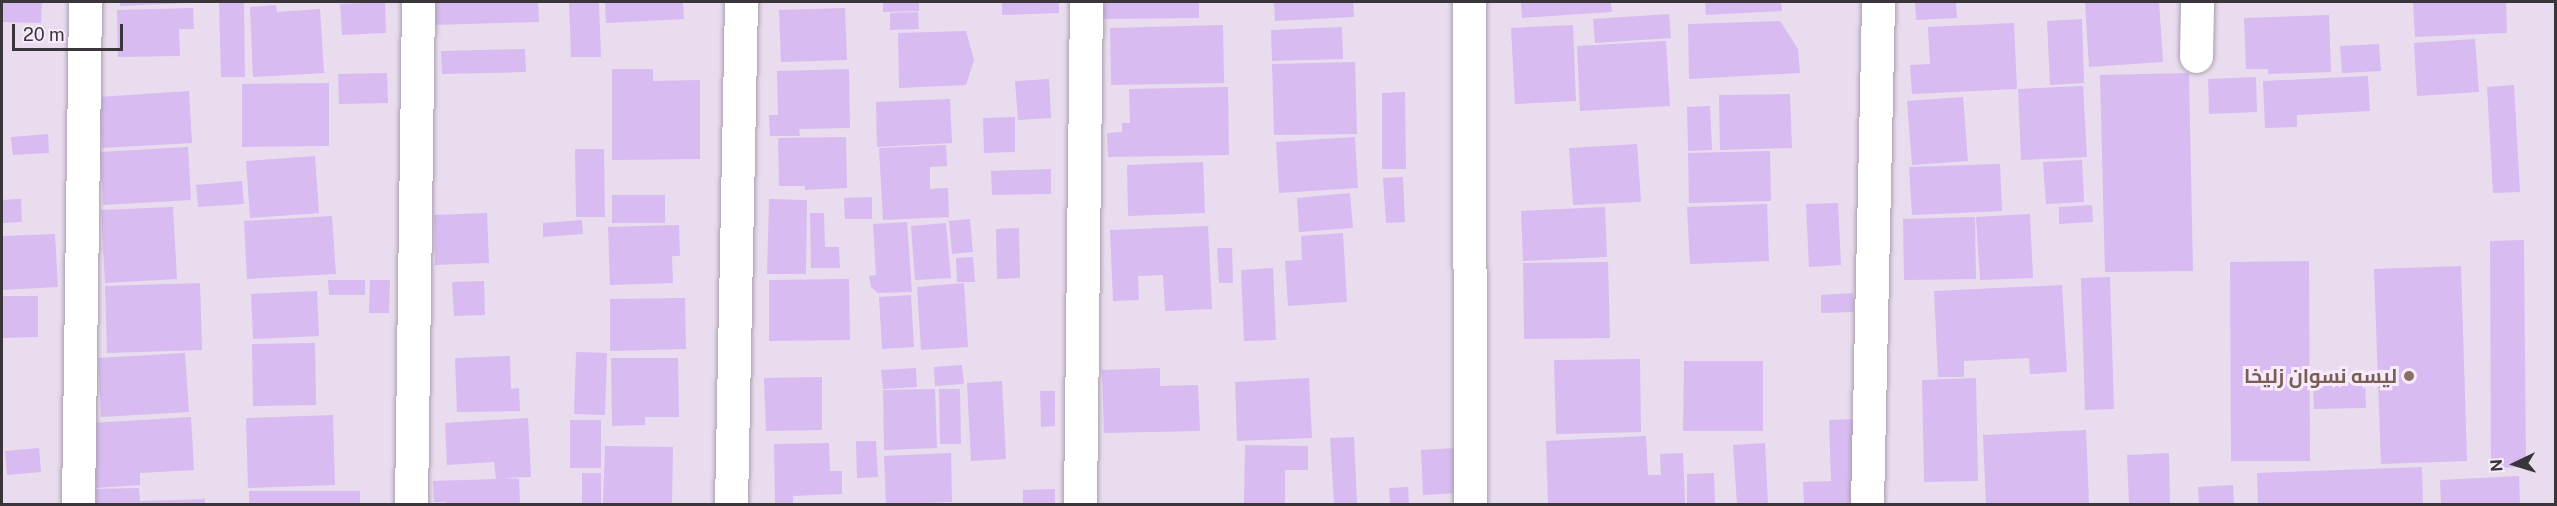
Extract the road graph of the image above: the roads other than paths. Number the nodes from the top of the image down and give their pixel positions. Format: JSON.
{"nodes":[{"id":1,"x":86,"y":2,"type":"edge"},
{"id":2,"x":418,"y":2,"type":"edge"},
{"id":3,"x":741,"y":2,"type":"edge"},
{"id":4,"x":1086,"y":2,"type":"edge"},
{"id":5,"x":1469,"y":2,"type":"edge"},
{"id":6,"x":1878,"y":2,"type":"edge"},
{"id":7,"x":2197,"y":2,"type":"edge"},
{"id":8,"x":2196,"y":57,"type":"dead end"},
{"id":9,"x":78,"y":504,"type":"edge"},
{"id":10,"x":411,"y":504,"type":"edge"},
{"id":11,"x":732,"y":504,"type":"edge"},
{"id":12,"x":1080,"y":504,"type":"edge"},
{"id":13,"x":1470,"y":504,"type":"edge"},
{"id":14,"x":1868,"y":504,"type":"edge"}],
"edges":[{"from":1,"to":9,"type":"street"},
{"from":2,"to":10,"type":"street"},
{"from":3,"to":11,"type":"street"},
{"from":4,"to":12,"type":"street"},
{"from":5,"to":13,"type":"street"},
{"from":6,"to":14,"type":"street"},
{"from":7,"to":8,"type":"street"}]}
